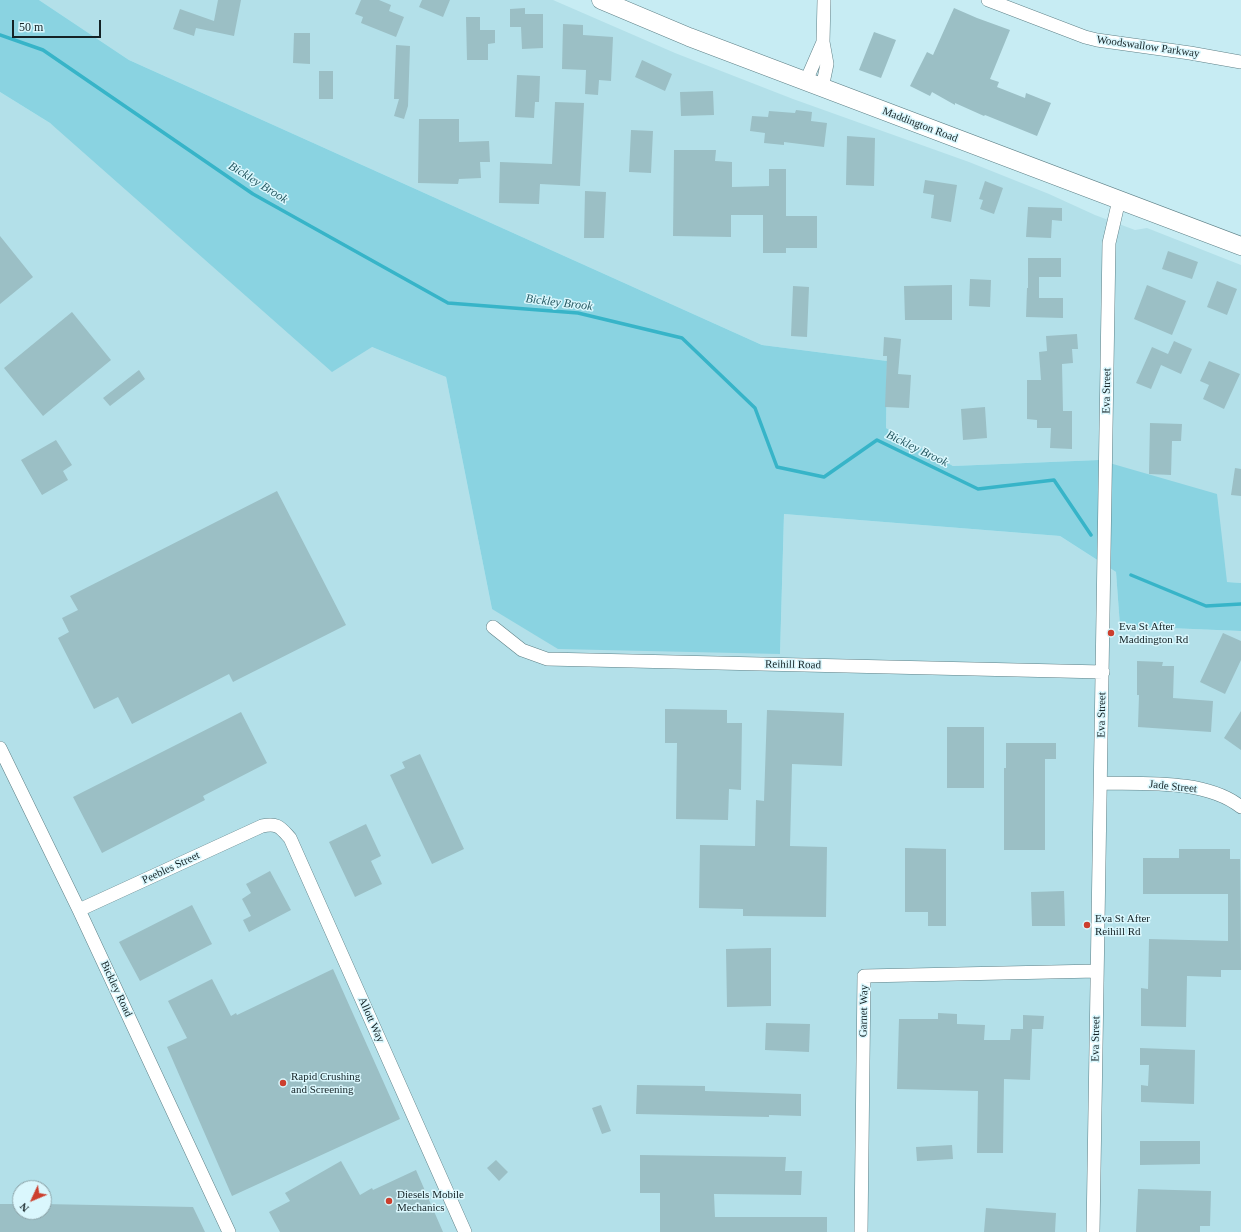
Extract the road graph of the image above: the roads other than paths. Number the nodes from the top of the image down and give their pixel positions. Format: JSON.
{"nodes":[{"id":1,"x":601,"y":0,"type":"edge"},
{"id":2,"x":824,"y":0,"type":"edge"},
{"id":3,"x":988,"y":0,"type":"edge"},
{"id":4,"x":823,"y":42,"type":"junction"},
{"id":5,"x":1241,"y":62,"type":"edge"},
{"id":6,"x":806,"y":81,"type":"junction"},
{"id":7,"x":822,"y":88,"type":"junction"},
{"id":8,"x":1119,"y":200,"type":"junction"},
{"id":9,"x":1241,"y":246,"type":"edge"},
{"id":10,"x":493,"y":628,"type":"dead end"},
{"id":11,"x":1103,"y":672,"type":"junction"},
{"id":12,"x":0,"y":748,"type":"edge"},
{"id":13,"x":1101,"y":782,"type":"junction"},
{"id":14,"x":1241,"y":807,"type":"edge"},
{"id":15,"x":262,"y":826,"type":"joint"},
{"id":16,"x":80,"y":910,"type":"junction"},
{"id":17,"x":1097,"y":971,"type":"junction"},
{"id":18,"x":229,"y":1232,"type":"edge"},
{"id":19,"x":464,"y":1232,"type":"edge"},
{"id":20,"x":861,"y":1232,"type":"edge"},
{"id":21,"x":1094,"y":1232,"type":"edge"}],
"edges":[{"from":1,"to":6,"type":"main road","name":"Maddington Road"},
{"from":2,"to":4,"type":"street"},
{"from":3,"to":5,"type":"street","name":"Woodswallow Parkway"},
{"from":4,"to":6,"type":"street"},
{"from":4,"to":7,"type":"street"},
{"from":6,"to":7,"type":"main road","name":"Maddington Road"},
{"from":7,"to":8,"type":"main road","name":"Maddington Road"},
{"from":8,"to":9,"type":"main road","name":"Maddington Road"},
{"from":8,"to":11,"type":"street","name":"Eva Street"},
{"from":10,"to":11,"type":"street","name":"Reihill Road"},
{"from":11,"to":13,"type":"street","name":"Eva Street"},
{"from":12,"to":16,"type":"street","name":"Bickley Road"},
{"from":13,"to":14,"type":"street","name":"Jade Street"},
{"from":13,"to":17,"type":"street","name":"Eva Street"},
{"from":15,"to":16,"type":"street","name":"Peebles Street"},
{"from":15,"to":19,"type":"street","name":"Allott Way"},
{"from":16,"to":18,"type":"street","name":"Bickley Road"},
{"from":17,"to":20,"type":"street","name":"Garnet Way"},
{"from":17,"to":21,"type":"street","name":"Eva Street"}]}
